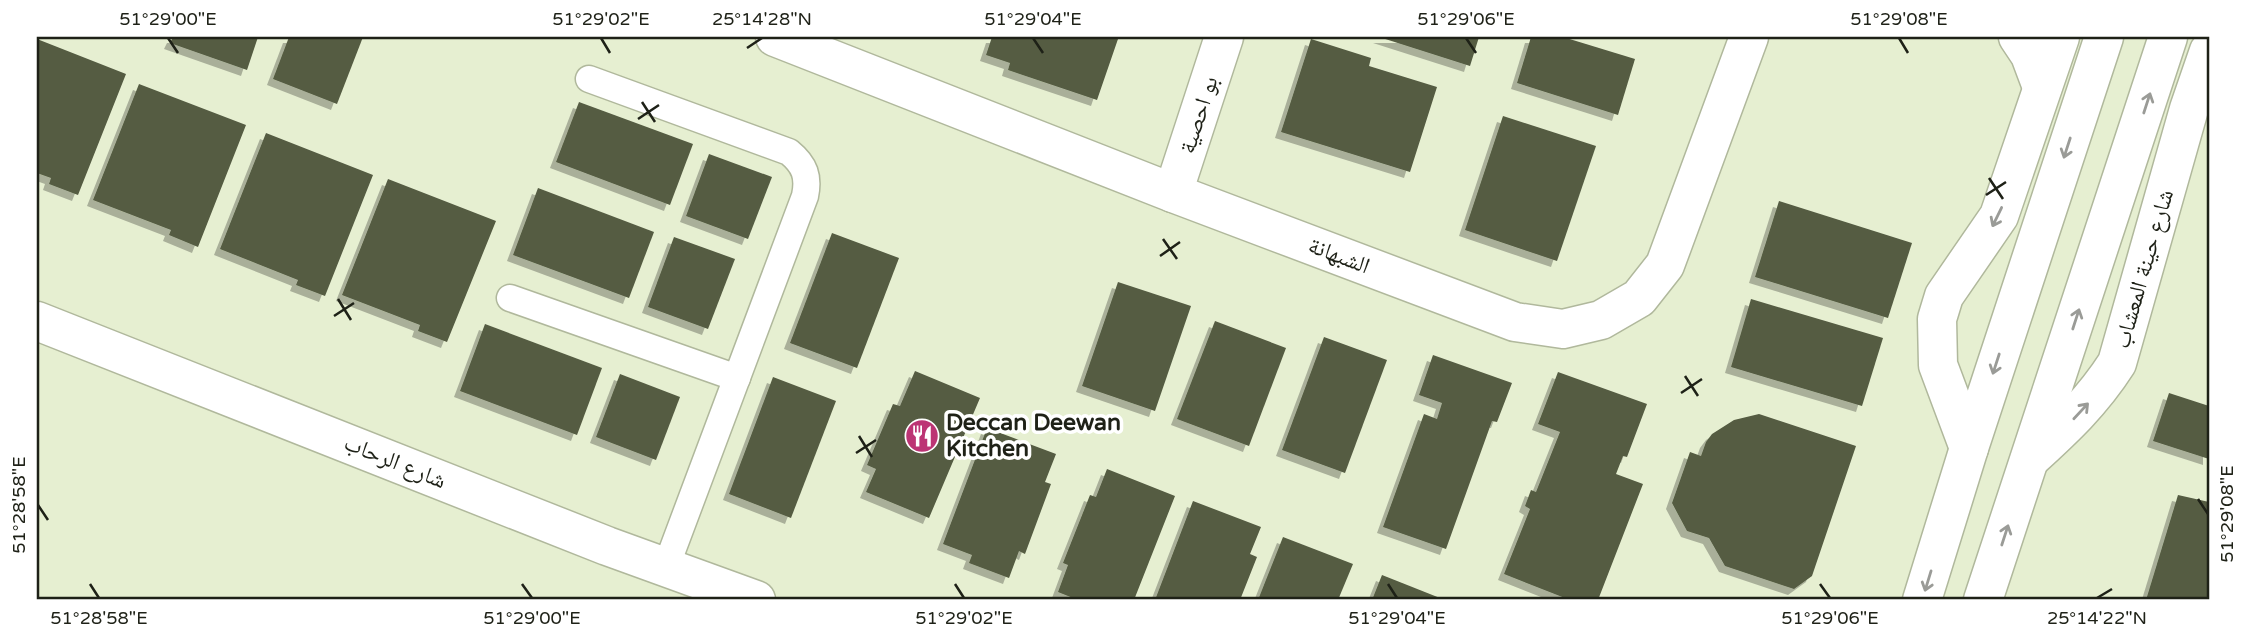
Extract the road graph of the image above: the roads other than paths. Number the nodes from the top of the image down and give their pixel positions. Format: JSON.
{"nodes":[{"id":1,"x":775,"y":37,"type":"edge"},
{"id":2,"x":1224,"y":37,"type":"edge"},
{"id":3,"x":1749,"y":37,"type":"edge"},
{"id":4,"x":2018,"y":37,"type":"edge"},
{"id":5,"x":2060,"y":37,"type":"edge"},
{"id":6,"x":2104,"y":37,"type":"edge"},
{"id":7,"x":2168,"y":37,"type":"edge"},
{"id":8,"x":2209,"y":51,"type":"edge"},
{"id":9,"x":589,"y":79,"type":"dead end"},
{"id":10,"x":2042,"y":87,"type":"junction"},
{"id":11,"x":2199,"y":101,"type":"edge"},
{"id":12,"x":1173,"y":193,"type":"junction"},
{"id":13,"x":510,"y":298,"type":"dead end"},
{"id":14,"x":37,"y":321,"type":"edge"},
{"id":15,"x":737,"y":379,"type":"junction"},
{"id":16,"x":1969,"y":448,"type":"junction"},
{"id":17,"x":2031,"y":458,"type":"junction"},
{"id":18,"x":666,"y":567,"type":"junction"},
{"id":19,"x":755,"y":600,"type":"edge"},
{"id":20,"x":1922,"y":600,"type":"edge"},
{"id":21,"x":1983,"y":600,"type":"edge"}],
"edges":[{"from":1,"to":12,"type":"street","name":"الشبهانة"},
{"from":2,"to":12,"type":"street","name":"بو احصية"},
{"from":3,"to":12,"type":"street","name":"الشبهانة"},
{"from":4,"to":10,"type":"street"},
{"from":5,"to":10,"type":"street"},
{"from":6,"to":16,"type":"street","one_way":true},
{"from":17,"to":7,"type":"street","name":"شارع حينة المعشاب","one_way":true},
{"from":8,"to":11,"type":"street","name":"شارع حينة المعشاب"},
{"from":9,"to":15,"type":"lane"},
{"from":10,"to":16,"type":"street","one_way":true},
{"from":17,"to":11,"type":"street","name":"شارع حينة المعشاب","one_way":true},
{"from":13,"to":15,"type":"lane"},
{"from":14,"to":18,"type":"street","name":"شارع الرحاب"},
{"from":15,"to":18,"type":"lane"},
{"from":16,"to":20,"type":"street","one_way":true},
{"from":21,"to":17,"type":"street","name":"شارع حينة المعشاب","one_way":true},
{"from":18,"to":19,"type":"street","name":"شارع الرحاب"}]}
